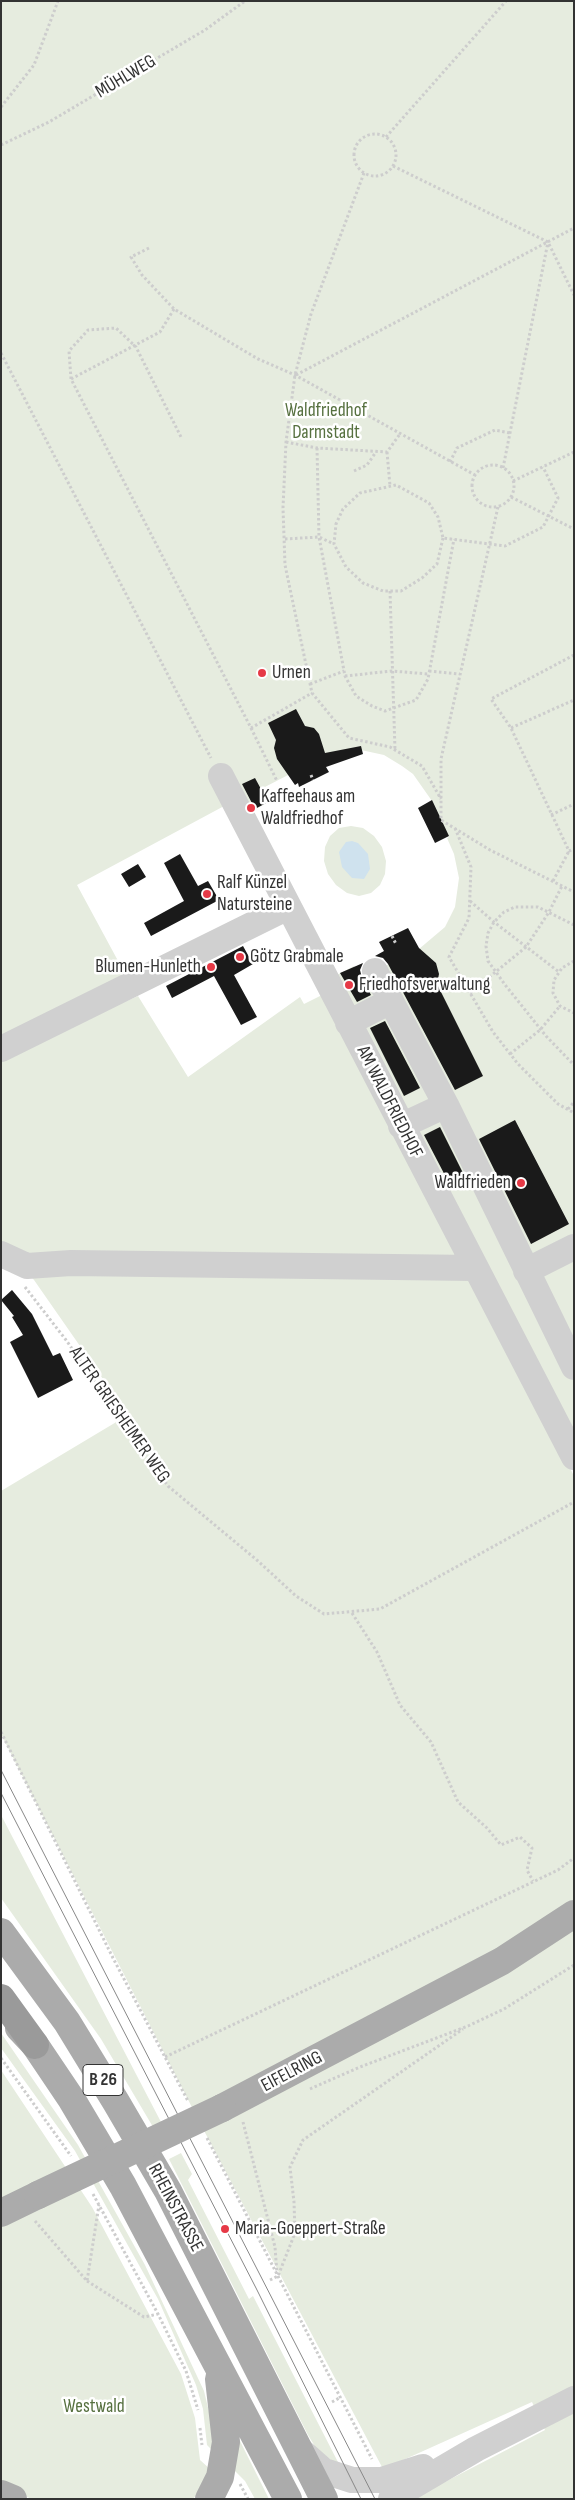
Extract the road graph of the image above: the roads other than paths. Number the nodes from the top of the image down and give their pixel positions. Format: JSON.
{"nodes":[{"id":1,"x":220,"y":776,"type":"road end"},
{"id":2,"x":288,"y":907,"type":"junction"},
{"id":3,"x":376,"y":971,"type":"dead end"},
{"id":4,"x":391,"y":1000,"type":"junction"},
{"id":5,"x":348,"y":1023,"type":"junction"},
{"id":6,"x":1,"y":1049,"type":"edge"},
{"id":7,"x":446,"y":1105,"type":"junction"},
{"id":8,"x":401,"y":1126,"type":"junction"},
{"id":9,"x":574,"y":1246,"type":"edge"},
{"id":10,"x":1,"y":1254,"type":"edge"},
{"id":11,"x":474,"y":1268,"type":"junction"},
{"id":12,"x":526,"y":1272,"type":"junction"},
{"id":13,"x":574,"y":1367,"type":"edge"},
{"id":14,"x":574,"y":1457,"type":"edge"},
{"id":15,"x":574,"y":1914,"type":"edge"},
{"id":16,"x":1,"y":1932,"type":"edge"},
{"id":17,"x":1,"y":1998,"type":"edge"},
{"id":18,"x":1,"y":2010,"type":"edge"},
{"id":19,"x":36,"y":2045,"type":"junction"},
{"id":20,"x":6,"y":2211,"type":"edge"},
{"id":21,"x":216,"y":2358,"type":"junction"},
{"id":22,"x":574,"y":2399,"type":"edge"},
{"id":23,"x":296,"y":2447,"type":"junction"},
{"id":24,"x":387,"y":2489,"type":"edge"},
{"id":25,"x":1,"y":2494,"type":"edge"},
{"id":26,"x":8,"y":2499,"type":"edge"},
{"id":27,"x":13,"y":2499,"type":"edge"},
{"id":28,"x":209,"y":2499,"type":"edge"},
{"id":29,"x":288,"y":2499,"type":"edge"},
{"id":30,"x":324,"y":2499,"type":"edge"}],
"edges":[{"from":1,"to":2,"type":"street","name":"AM WALDFRIEDHOF"},
{"from":2,"to":5,"type":"street","name":"AM WALDFRIEDHOF"},
{"from":2,"to":6,"type":"street"},
{"from":3,"to":4,"type":"street"},
{"from":4,"to":5,"type":"street"},
{"from":4,"to":7,"type":"street"},
{"from":5,"to":8,"type":"street","name":"AM WALDFRIEDHOF"},
{"from":7,"to":8,"type":"street"},
{"from":7,"to":12,"type":"street"},
{"from":8,"to":11,"type":"street","name":"AM WALDFRIEDHOF"},
{"from":9,"to":12,"type":"street"},
{"from":10,"to":11,"type":"street"},
{"from":11,"to":14,"type":"street","name":"AM WALDFRIEDHOF"},
{"from":12,"to":13,"type":"street"},
{"from":15,"to":20,"type":"main road","name":"EIFELRING","bridge":true},
{"from":16,"to":23,"type":"main road","name":"RHEINSTRASSE","number":"B 26"},
{"from":17,"to":19,"type":"highway"},
{"from":18,"to":19,"type":"main road","name":"RHEINSTRASSE","number":"B 26"},
{"from":19,"to":21,"type":"main road","name":"RHEINSTRASSE","number":"B 26"},
{"from":21,"to":28,"type":"main road"},
{"from":21,"to":29,"type":"main road","name":"RHEINSTRASSE","number":"B 26"},
{"from":22,"to":24,"type":"street"},
{"from":23,"to":24,"type":"street"},
{"from":23,"to":30,"type":"main road","name":"RHEINSTRASSE","number":"B 26"},
{"from":25,"to":26,"type":"main road"},
{"from":25,"to":27,"type":"main road"}]}
